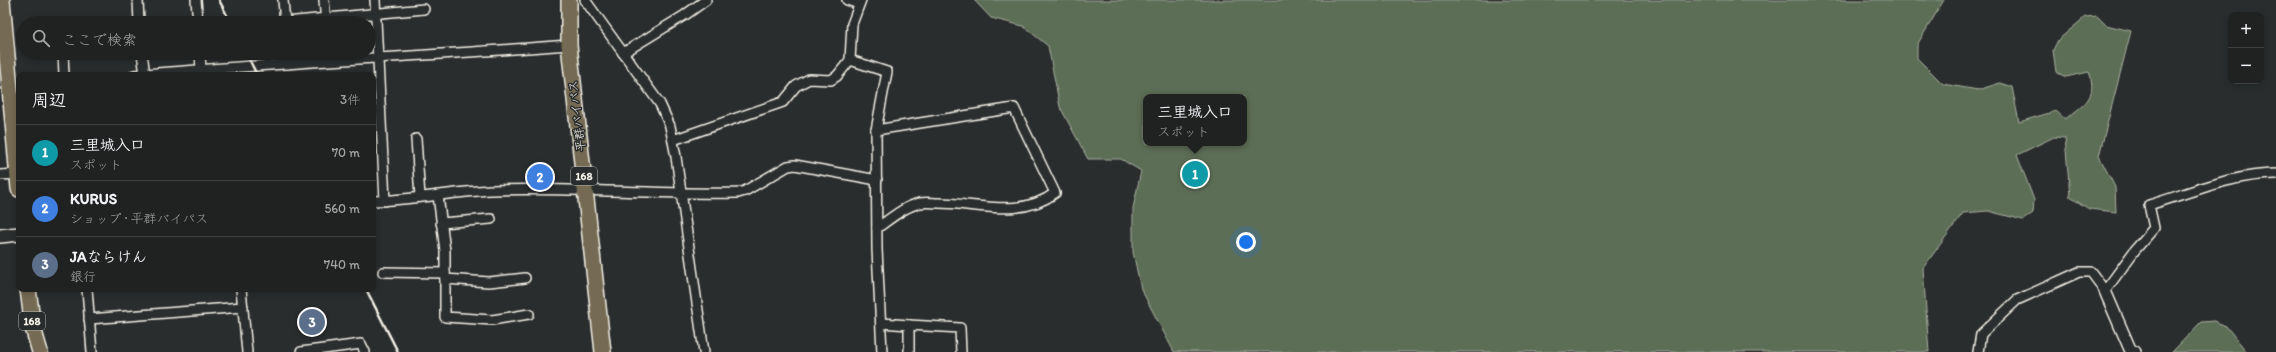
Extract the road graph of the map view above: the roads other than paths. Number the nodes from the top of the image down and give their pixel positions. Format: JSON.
{"nodes":[{"id":1,"x":2,"y":0,"type":"edge"},
{"id":2,"x":138,"y":0,"type":"edge"},
{"id":3,"x":196,"y":0,"type":"edge"},
{"id":4,"x":283,"y":0,"type":"edge"},
{"id":5,"x":324,"y":0,"type":"edge"},
{"id":6,"x":375,"y":0,"type":"edge"},
{"id":7,"x":569,"y":0,"type":"edge"},
{"id":8,"x":585,"y":0,"type":"edge"},
{"id":9,"x":706,"y":0,"type":"edge"},
{"id":10,"x":847,"y":0,"type":"edge"},
{"id":11,"x":860,"y":2,"type":"edge"},
{"id":12,"x":424,"y":10,"type":"dead end"},
{"id":13,"x":375,"y":14,"type":"junction"},
{"id":14,"x":139,"y":16,"type":"edge"},
{"id":15,"x":197,"y":16,"type":"edge"},
{"id":16,"x":284,"y":16,"type":"edge"},
{"id":17,"x":326,"y":16,"type":"edge"},
{"id":18,"x":361,"y":16,"type":"edge"},
{"id":19,"x":376,"y":29,"type":"edge"},
{"id":20,"x":569,"y":45,"type":"junction"},
{"id":21,"x":623,"y":53,"type":"junction"},
{"id":22,"x":378,"y":59,"type":"junction"},
{"id":23,"x":63,"y":60,"type":"edge"},
{"id":24,"x":143,"y":60,"type":"edge"},
{"id":25,"x":201,"y":60,"type":"edge"},
{"id":26,"x":288,"y":60,"type":"edge"},
{"id":27,"x":315,"y":60,"type":"edge"},
{"id":28,"x":850,"y":60,"type":"junction"},
{"id":29,"x":288,"y":64,"type":"junction"},
{"id":30,"x":202,"y":70,"type":"junction"},
{"id":31,"x":64,"y":72,"type":"edge"},
{"id":32,"x":145,"y":72,"type":"edge"},
{"id":33,"x":179,"y":72,"type":"edge"},
{"id":34,"x":15,"y":86,"type":"edge"},
{"id":35,"x":16,"y":115,"type":"edge"},
{"id":36,"x":876,"y":130,"type":"junction"},
{"id":37,"x":416,"y":139,"type":"dead end"},
{"id":38,"x":673,"y":140,"type":"junction"},
{"id":39,"x":16,"y":174,"type":"edge"},
{"id":40,"x":2276,"y":174,"type":"edge"},
{"id":41,"x":0,"y":175,"type":"edge"},
{"id":42,"x":877,"y":180,"type":"junction"},
{"id":43,"x":586,"y":189,"type":"junction"},
{"id":44,"x":681,"y":194,"type":"junction"},
{"id":45,"x":438,"y":195,"type":"junction"},
{"id":46,"x":420,"y":197,"type":"junction"},
{"id":47,"x":376,"y":201,"type":"edge"},
{"id":48,"x":385,"y":201,"type":"junction"},
{"id":49,"x":491,"y":219,"type":"dead end"},
{"id":50,"x":441,"y":223,"type":"junction"},
{"id":51,"x":878,"y":228,"type":"junction"},
{"id":52,"x":16,"y":234,"type":"edge"},
{"id":53,"x":0,"y":236,"type":"edge"},
{"id":54,"x":383,"y":272,"type":"dead end"},
{"id":55,"x":445,"y":276,"type":"junction"},
{"id":56,"x":525,"y":278,"type":"dead end"},
{"id":57,"x":2105,"y":290,"type":"junction"},
{"id":58,"x":28,"y":292,"type":"edge"},
{"id":59,"x":87,"y":292,"type":"edge"},
{"id":60,"x":241,"y":292,"type":"edge"},
{"id":61,"x":243,"y":307,"type":"junction"},
{"id":62,"x":529,"y":314,"type":"dead end"},
{"id":63,"x":89,"y":319,"type":"junction"},
{"id":64,"x":881,"y":323,"type":"junction"},
{"id":65,"x":909,"y":325,"type":"junction"},
{"id":66,"x":40,"y":352,"type":"edge"},
{"id":67,"x":92,"y":352,"type":"edge"},
{"id":68,"x":247,"y":352,"type":"edge"},
{"id":69,"x":301,"y":352,"type":"edge"},
{"id":70,"x":365,"y":352,"type":"edge"},
{"id":71,"x":603,"y":352,"type":"edge"},
{"id":72,"x":704,"y":352,"type":"edge"},
{"id":73,"x":882,"y":352,"type":"edge"},
{"id":74,"x":909,"y":352,"type":"edge"},
{"id":75,"x":961,"y":352,"type":"edge"},
{"id":76,"x":1978,"y":352,"type":"edge"},
{"id":77,"x":2134,"y":352,"type":"edge"}],
"edges":[{"from":1,"to":34,"type":"highway"},
{"from":2,"to":14,"type":"street"},
{"from":3,"to":15,"type":"street"},
{"from":4,"to":16,"type":"street"},
{"from":5,"to":17,"type":"street"},
{"from":6,"to":13,"type":"street"},
{"from":7,"to":20,"type":"highway","name":"平群バイパス","number":"168"},
{"from":8,"to":21,"type":"street"},
{"from":9,"to":21,"type":"street"},
{"from":10,"to":11,"type":"street"},
{"from":11,"to":28,"type":"street"},
{"from":12,"to":13,"type":"street"},
{"from":13,"to":18,"type":"street"},
{"from":19,"to":22,"type":"street"},
{"from":20,"to":22,"type":"street"},
{"from":20,"to":43,"type":"highway","name":"平群バイパス","number":"168"},
{"from":21,"to":38,"type":"street"},
{"from":22,"to":48,"type":"street"},
{"from":23,"to":31,"type":"street"},
{"from":24,"to":32,"type":"street"},
{"from":25,"to":30,"type":"street"},
{"from":26,"to":29,"type":"street"},
{"from":27,"to":29,"type":"street"},
{"from":28,"to":36,"type":"street"},
{"from":28,"to":38,"type":"street"},
{"from":29,"to":30,"type":"street"},
{"from":30,"to":33,"type":"street"},
{"from":34,"to":35,"type":"highway"},
{"from":36,"to":42,"type":"street"},
{"from":36,"to":51,"type":"street"},
{"from":37,"to":46,"type":"street"},
{"from":38,"to":44,"type":"street"},
{"from":39,"to":41,"type":"street"},
{"from":40,"to":57,"type":"street"},
{"from":42,"to":44,"type":"street"},
{"from":42,"to":51,"type":"street"},
{"from":43,"to":44,"type":"street"},
{"from":43,"to":45,"type":"street"},
{"from":43,"to":71,"type":"highway","name":"平群バイパス","number":"168"},
{"from":44,"to":72,"type":"street"},
{"from":45,"to":46,"type":"street"},
{"from":45,"to":50,"type":"street"},
{"from":46,"to":48,"type":"street"},
{"from":47,"to":48,"type":"street"},
{"from":49,"to":50,"type":"street"},
{"from":50,"to":55,"type":"street"},
{"from":51,"to":64,"type":"street"},
{"from":52,"to":53,"type":"main road"},
{"from":54,"to":55,"type":"street"},
{"from":55,"to":56,"type":"street"},
{"from":55,"to":62,"type":"street"},
{"from":57,"to":76,"type":"street"},
{"from":57,"to":77,"type":"street"},
{"from":58,"to":66,"type":"highway","number":"168"},
{"from":59,"to":63,"type":"street"},
{"from":60,"to":61,"type":"street"},
{"from":61,"to":63,"type":"street"},
{"from":61,"to":68,"type":"street"},
{"from":63,"to":67,"type":"street"},
{"from":64,"to":65,"type":"street"},
{"from":64,"to":73,"type":"street"},
{"from":65,"to":74,"type":"street"},
{"from":65,"to":75,"type":"street"},
{"from":69,"to":70,"type":"street"}]}
